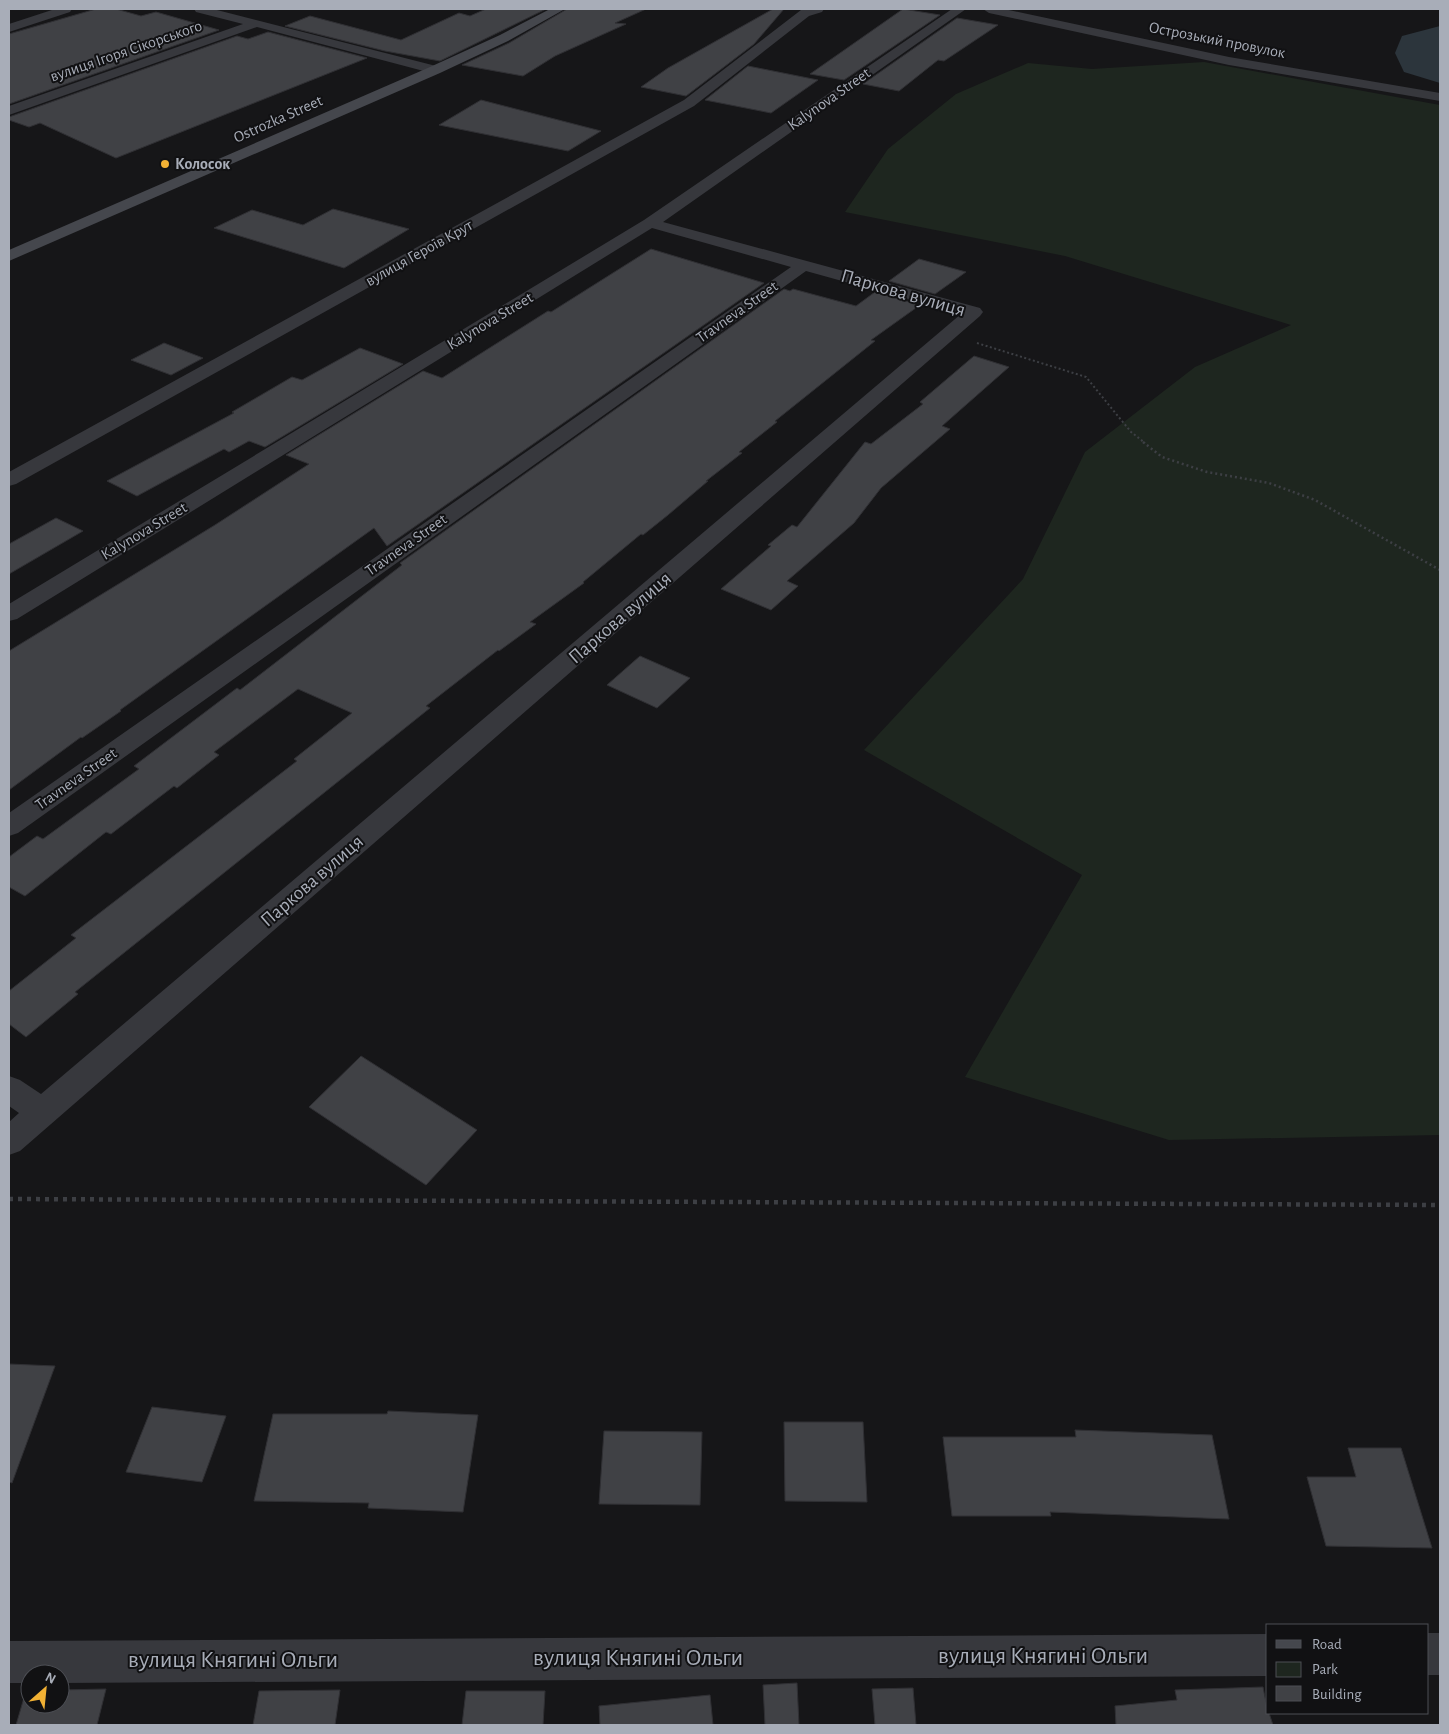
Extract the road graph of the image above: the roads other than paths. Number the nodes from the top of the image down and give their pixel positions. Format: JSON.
{"nodes":[{"id":1,"x":66,"y":9,"type":"edge"},
{"id":2,"x":200,"y":9,"type":"edge"},
{"id":3,"x":559,"y":9,"type":"edge"},
{"id":4,"x":818,"y":9,"type":"edge"},
{"id":5,"x":960,"y":9,"type":"edge"},
{"id":6,"x":989,"y":9,"type":"edge"},
{"id":7,"x":255,"y":24,"type":"junction"},
{"id":8,"x":9,"y":28,"type":"edge"},
{"id":9,"x":435,"y":70,"type":"junction"},
{"id":10,"x":1440,"y":97,"type":"edge"},
{"id":11,"x":9,"y":111,"type":"edge"},
{"id":12,"x":650,"y":223,"type":"junction"},
{"id":13,"x":9,"y":256,"type":"edge"},
{"id":14,"x":804,"y":265,"type":"junction"},
{"id":15,"x":9,"y":480,"type":"edge"},
{"id":16,"x":9,"y":614,"type":"edge"},
{"id":17,"x":9,"y":826,"type":"edge"},
{"id":18,"x":9,"y":1089,"type":"edge"},
{"id":19,"x":43,"y":1112,"type":"junction"},
{"id":20,"x":9,"y":1141,"type":"edge"},
{"id":21,"x":1266,"y":1655,"type":"edge"},
{"id":22,"x":9,"y":1662,"type":"edge"}],
"edges":[{"from":1,"to":8,"type":"street"},
{"from":2,"to":7,"type":"street"},
{"from":3,"to":9,"type":"main road","name":"Ostrozka Street"},
{"from":4,"to":15,"type":"street","name":"вулиця Героїв Крут"},
{"from":5,"to":12,"type":"street","name":"Kalynova Street"},
{"from":6,"to":10,"type":"street","name":"Острозький провулок"},
{"from":7,"to":9,"type":"street"},
{"from":7,"to":11,"type":"street","name":"вулиця Ігоря Сікорського"},
{"from":9,"to":13,"type":"main road","name":"Ostrozka Street"},
{"from":12,"to":14,"type":"street","name":"Паркова вулиця"},
{"from":12,"to":16,"type":"street","name":"Kalynova Street"},
{"from":14,"to":17,"type":"street","name":"Travneva Street"},
{"from":14,"to":19,"type":"street","name":"Паркова вулиця"},
{"from":18,"to":19,"type":"street"},
{"from":19,"to":20,"type":"street","name":"Паркова вулиця"},
{"from":21,"to":22,"type":"street","name":"вулиця Княгині Ольги"}]}
